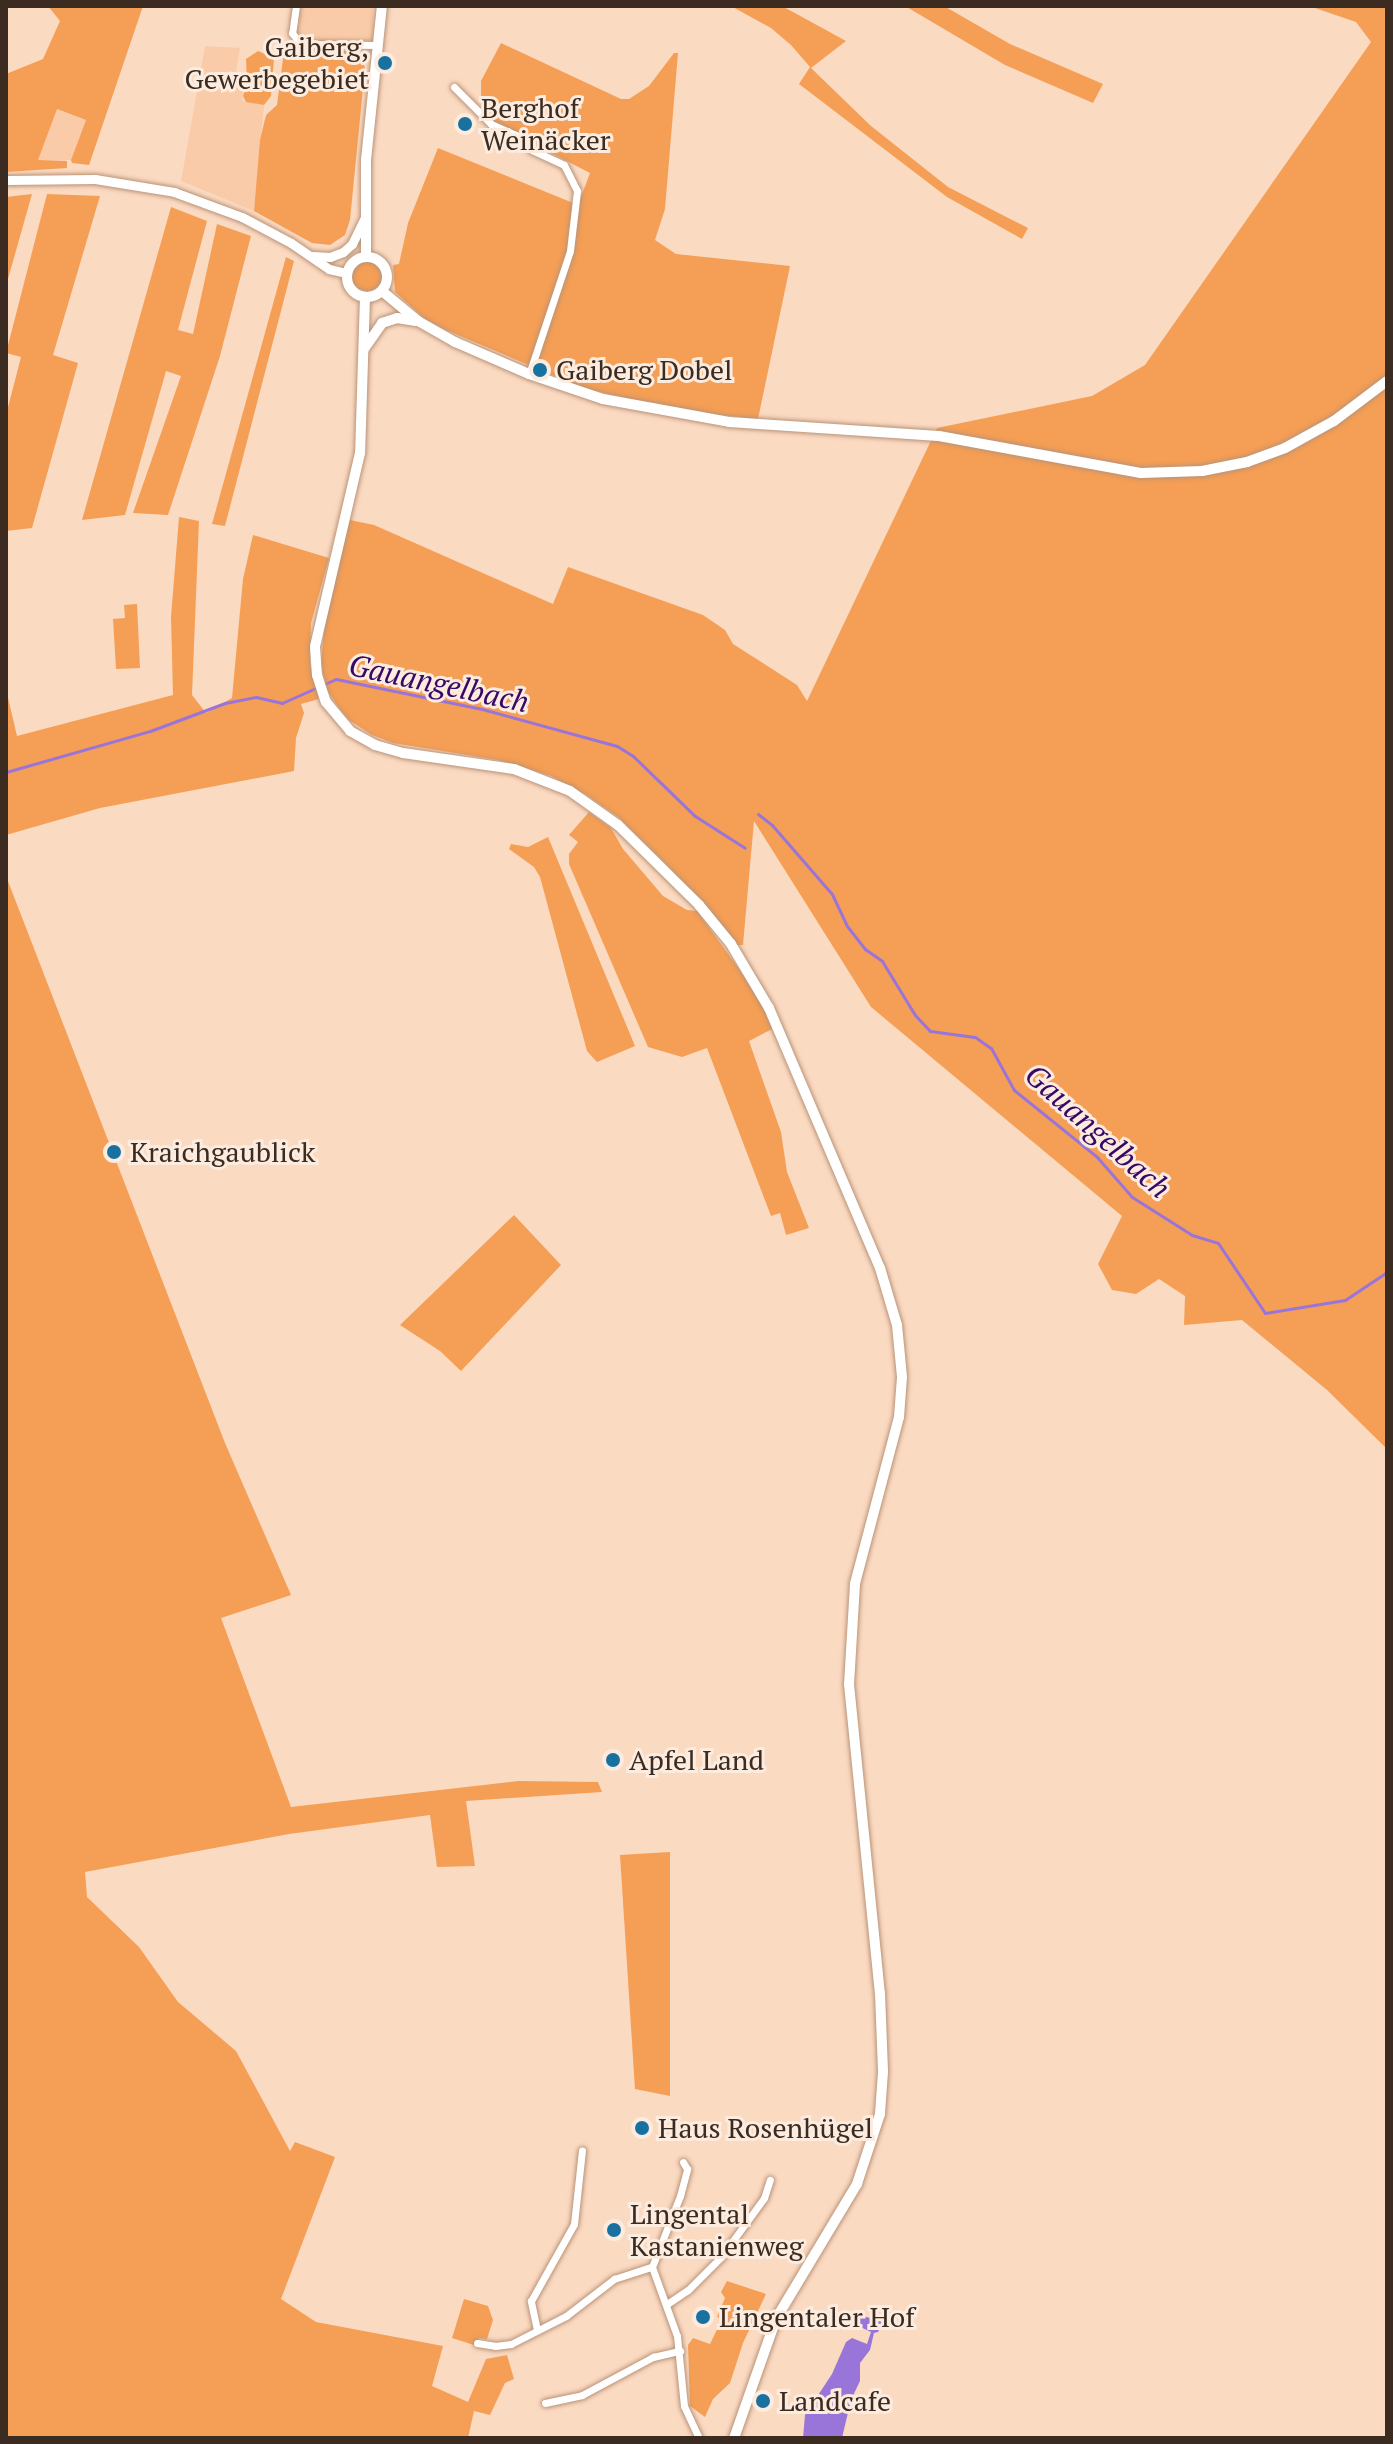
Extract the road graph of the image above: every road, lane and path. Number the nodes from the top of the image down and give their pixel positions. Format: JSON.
{"nodes":[{"id":1,"x":296,"y":6,"type":"edge"},
{"id":2,"x":382,"y":6,"type":"edge"},
{"id":3,"x":377,"y":45,"type":"junction"},
{"id":4,"x":454,"y":87,"type":"dead end"},
{"id":5,"x":6,"y":180,"type":"edge"},
{"id":6,"x":365,"y":217,"type":"junction"},
{"id":7,"x":306,"y":253,"type":"junction"},
{"id":8,"x":366,"y":256,"type":"junction"},
{"id":9,"x":347,"y":273,"type":"junction"},
{"id":10,"x":382,"y":291,"type":"junction"},
{"id":11,"x":365,"y":297,"type":"junction"},
{"id":12,"x":418,"y":321,"type":"junction"},
{"id":13,"x":362,"y":351,"type":"junction"},
{"id":14,"x":529,"y":374,"type":"junction"},
{"id":15,"x":1387,"y":381,"type":"edge"},
{"id":16,"x":582,"y":2150,"type":"dead end"},
{"id":17,"x":683,"y":2162,"type":"dead end"},
{"id":18,"x":770,"y":2180,"type":"dead end"},
{"id":19,"x":652,"y":2267,"type":"junction"},
{"id":20,"x":667,"y":2304,"type":"junction"},
{"id":21,"x":537,"y":2330,"type":"junction"},
{"id":22,"x":477,"y":2343,"type":"dead end"},
{"id":23,"x":680,"y":2351,"type":"junction"},
{"id":24,"x":545,"y":2403,"type":"dead end"},
{"id":25,"x":699,"y":2438,"type":"edge"},
{"id":26,"x":734,"y":2438,"type":"edge"}],
"edges":[{"from":1,"to":3,"type":"street"},
{"from":2,"to":3,"type":"main road"},
{"from":3,"to":6,"type":"main road"},
{"from":4,"to":14,"type":"street"},
{"from":5,"to":7,"type":"street"},
{"from":6,"to":7,"type":"street"},
{"from":6,"to":8,"type":"main road"},
{"from":7,"to":9,"type":"street"},
{"from":8,"to":9,"type":"main road"},
{"from":8,"to":10,"type":"main road"},
{"from":9,"to":11,"type":"main road"},
{"from":10,"to":11,"type":"main road"},
{"from":10,"to":12,"type":"main road"},
{"from":11,"to":13,"type":"main road"},
{"from":12,"to":13,"type":"main road"},
{"from":12,"to":14,"type":"main road"},
{"from":13,"to":26,"type":"main road"},
{"from":14,"to":15,"type":"main road"},
{"from":16,"to":21,"type":"street"},
{"from":17,"to":19,"type":"street"},
{"from":18,"to":20,"type":"street"},
{"from":19,"to":20,"type":"street"},
{"from":19,"to":21,"type":"street"},
{"from":20,"to":23,"type":"street"},
{"from":21,"to":22,"type":"street"},
{"from":23,"to":24,"type":"street"},
{"from":23,"to":25,"type":"street"}]}
